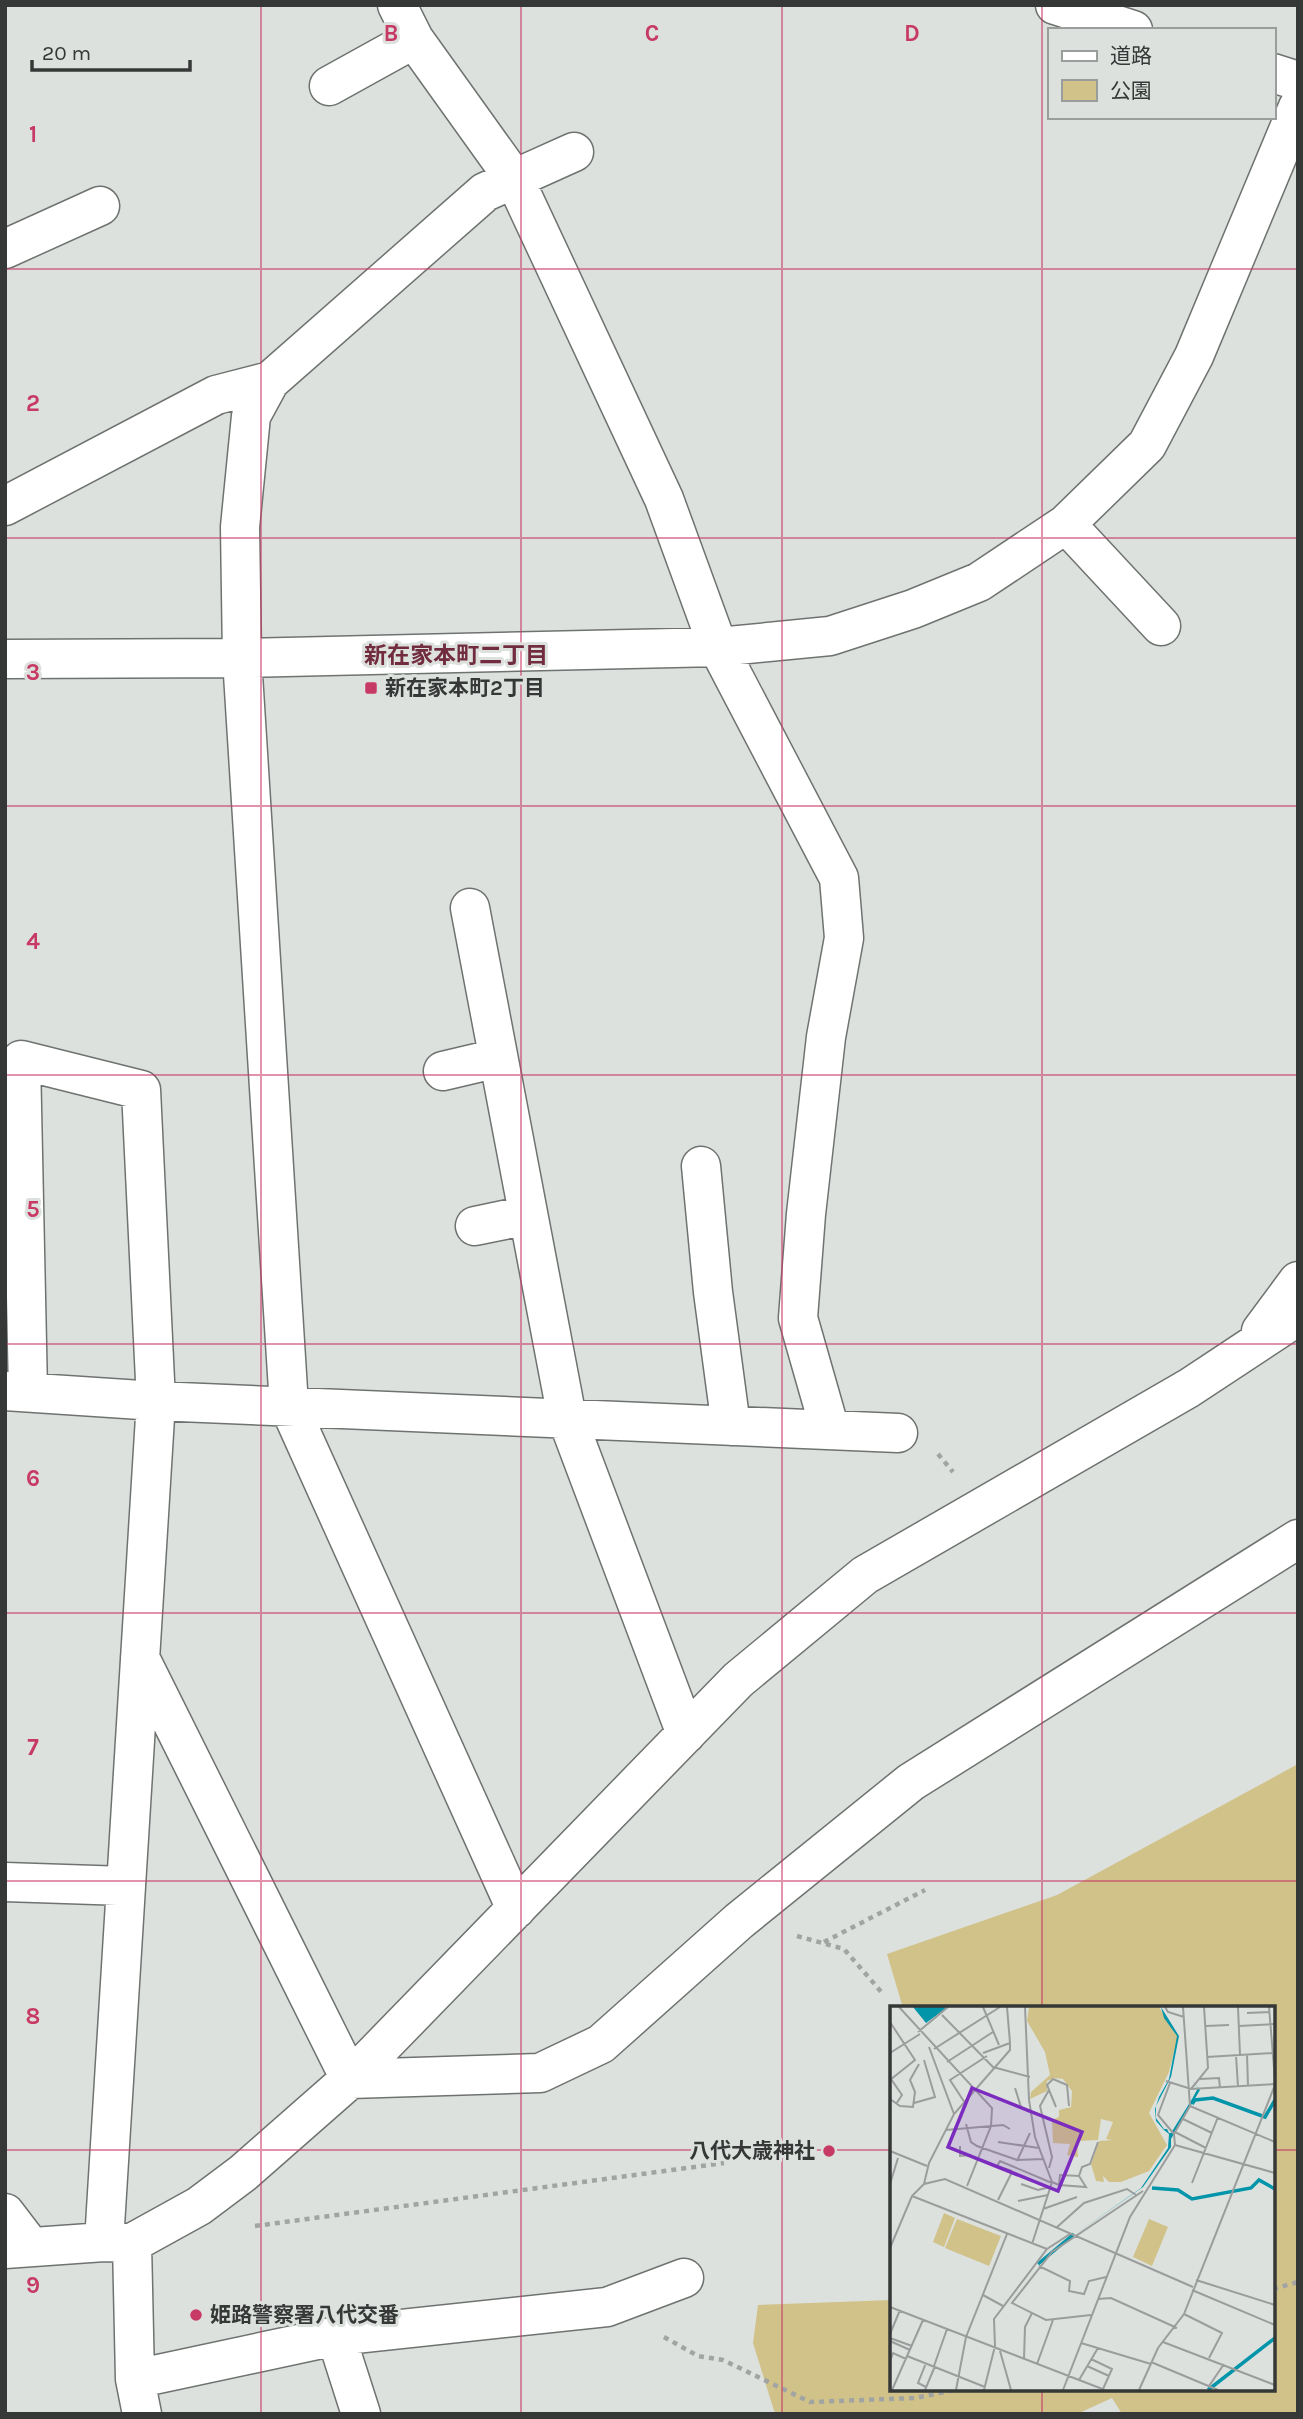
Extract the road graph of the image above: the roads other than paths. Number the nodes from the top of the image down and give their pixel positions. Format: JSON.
{"nodes":[{"id":1,"x":397,"y":5,"type":"edge"},
{"id":2,"x":1055,"y":5,"type":"edge"},
{"id":3,"x":1127,"y":28,"type":"edge"},
{"id":4,"x":414,"y":40,"type":"junction"},
{"id":5,"x":1275,"y":75,"type":"edge"},
{"id":6,"x":1298,"y":81,"type":"edge"},
{"id":7,"x":330,"y":86,"type":"dead end"},
{"id":8,"x":1298,"y":107,"type":"edge"},
{"id":9,"x":574,"y":152,"type":"dead end"},
{"id":10,"x":515,"y":180,"type":"junction"},
{"id":11,"x":100,"y":206,"type":"dead end"},
{"id":12,"x":5,"y":248,"type":"edge"},
{"id":13,"x":270,"y":381,"type":"junction"},
{"id":14,"x":9,"y":493,"type":"edge"},
{"id":15,"x":1066,"y":524,"type":"junction"},
{"id":16,"x":1161,"y":626,"type":"dead end"},
{"id":17,"x":718,"y":647,"type":"junction"},
{"id":18,"x":243,"y":658,"type":"junction"},
{"id":19,"x":5,"y":659,"type":"edge"},
{"id":20,"x":470,"y":908,"type":"dead end"},
{"id":21,"x":498,"y":1058,"type":"junction"},
{"id":22,"x":443,"y":1071,"type":"dead end"},
{"id":23,"x":701,"y":1166,"type":"dead end"},
{"id":24,"x":528,"y":1215,"type":"junction"},
{"id":25,"x":475,"y":1226,"type":"dead end"},
{"id":26,"x":1298,"y":1280,"type":"edge"},
{"id":27,"x":1298,"y":1316,"type":"edge"},
{"id":28,"x":1247,"y":1349,"type":"junction"},
{"id":29,"x":16,"y":1392,"type":"edge"},
{"id":30,"x":156,"y":1401,"type":"junction"},
{"id":31,"x":289,"y":1406,"type":"junction"},
{"id":32,"x":566,"y":1418,"type":"junction"},
{"id":33,"x":731,"y":1426,"type":"junction"},
{"id":34,"x":830,"y":1430,"type":"junction"},
{"id":35,"x":898,"y":1433,"type":"road end"},
{"id":36,"x":1298,"y":1539,"type":"edge"},
{"id":37,"x":139,"y":1656,"type":"junction"},
{"id":38,"x":687,"y":1734,"type":"junction"},
{"id":39,"x":5,"y":1882,"type":"edge"},
{"id":40,"x":125,"y":1886,"type":"junction"},
{"id":41,"x":516,"y":1909,"type":"junction"},
{"id":42,"x":350,"y":2079,"type":"junction"},
{"id":43,"x":5,"y":2213,"type":"edge"},
{"id":44,"x":118,"y":2242,"type":"junction"},
{"id":45,"x":18,"y":2248,"type":"edge"},
{"id":46,"x":684,"y":2278,"type":"dead end"},
{"id":47,"x":336,"y":2336,"type":"junction"},
{"id":48,"x":139,"y":2397,"type":"edge"},
{"id":49,"x":361,"y":2414,"type":"edge"}],
"edges":[{"from":1,"to":4,"type":"street"},
{"from":2,"to":3,"type":"street"},
{"from":4,"to":7,"type":"street"},
{"from":4,"to":10,"type":"street"},
{"from":5,"to":6,"type":"street"},
{"from":8,"to":15,"type":"street"},
{"from":9,"to":10,"type":"street"},
{"from":10,"to":13,"type":"street"},
{"from":10,"to":17,"type":"street"},
{"from":11,"to":12,"type":"street"},
{"from":13,"to":14,"type":"street"},
{"from":13,"to":18,"type":"street"},
{"from":15,"to":16,"type":"street"},
{"from":15,"to":17,"type":"street"},
{"from":17,"to":18,"type":"street"},
{"from":17,"to":34,"type":"street"},
{"from":18,"to":19,"type":"street"},
{"from":18,"to":31,"type":"street"},
{"from":20,"to":21,"type":"street"},
{"from":21,"to":22,"type":"street"},
{"from":21,"to":24,"type":"street"},
{"from":23,"to":33,"type":"street"},
{"from":24,"to":25,"type":"street"},
{"from":24,"to":32,"type":"street"},
{"from":26,"to":28,"type":"street"},
{"from":27,"to":28,"type":"street"},
{"from":28,"to":38,"type":"street"},
{"from":29,"to":30,"type":"street"},
{"from":29,"to":30,"type":"street"},
{"from":30,"to":31,"type":"street"},
{"from":30,"to":37,"type":"street"},
{"from":31,"to":32,"type":"street"},
{"from":31,"to":41,"type":"street"},
{"from":32,"to":33,"type":"street"},
{"from":32,"to":38,"type":"street"},
{"from":33,"to":34,"type":"street"},
{"from":34,"to":35,"type":"street"},
{"from":36,"to":42,"type":"street"},
{"from":37,"to":40,"type":"street"},
{"from":37,"to":42,"type":"street"},
{"from":38,"to":41,"type":"street"},
{"from":39,"to":40,"type":"street"},
{"from":40,"to":44,"type":"street"},
{"from":41,"to":42,"type":"street"},
{"from":42,"to":44,"type":"street"},
{"from":43,"to":45,"type":"street"},
{"from":44,"to":45,"type":"street"},
{"from":44,"to":48,"type":"street"},
{"from":46,"to":47,"type":"street"},
{"from":47,"to":48,"type":"street"},
{"from":47,"to":49,"type":"street"}]}
